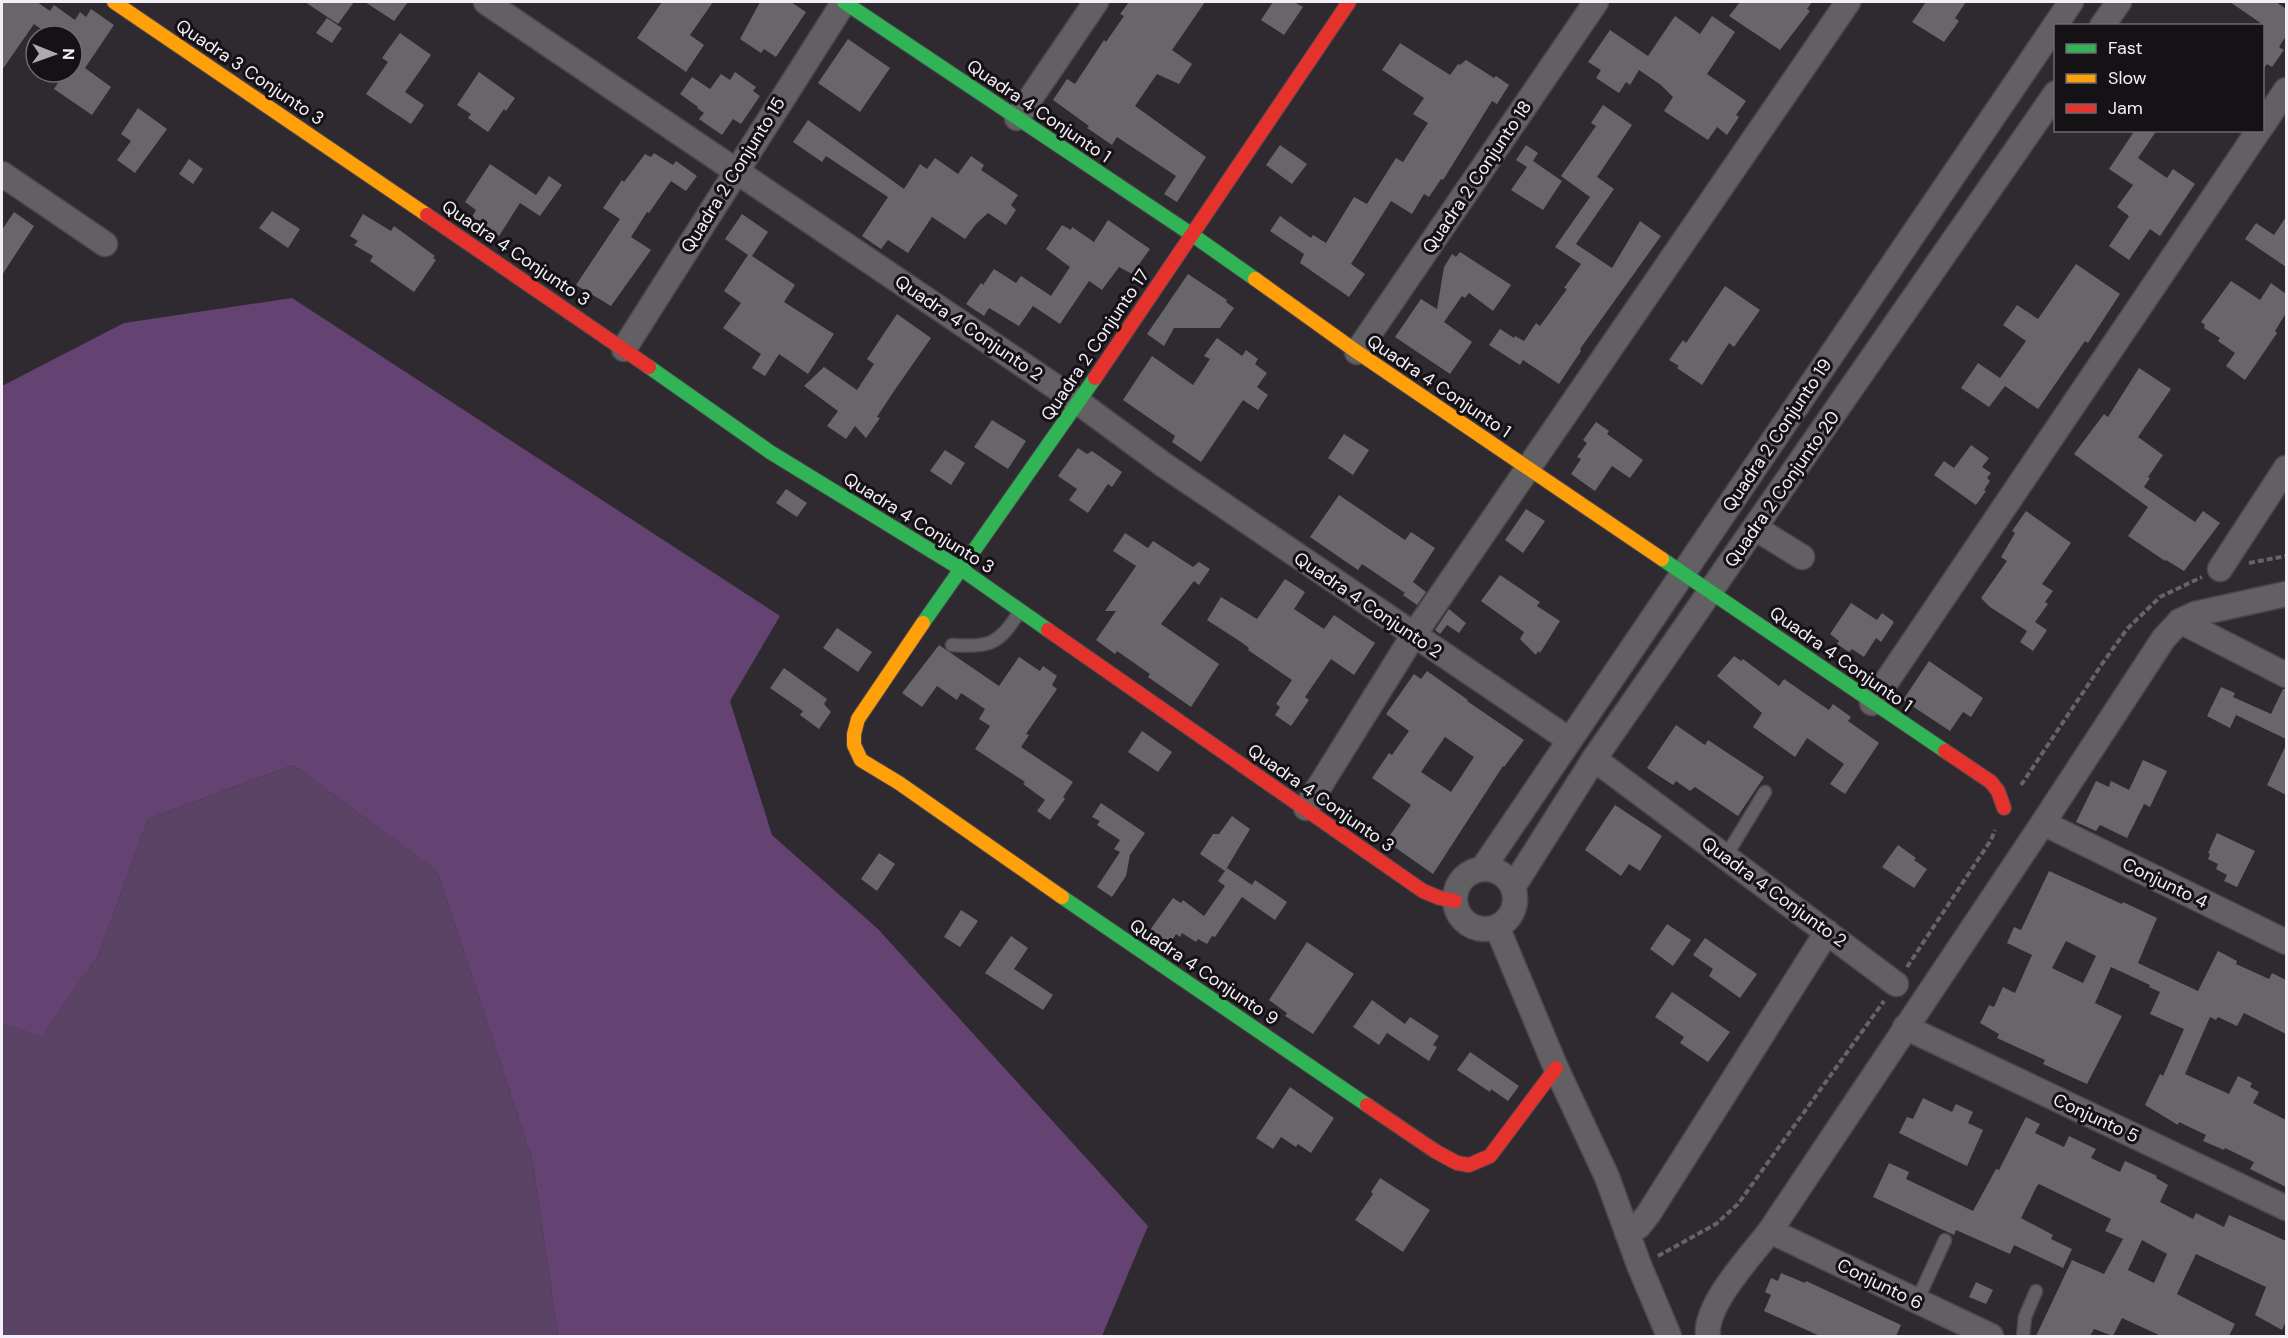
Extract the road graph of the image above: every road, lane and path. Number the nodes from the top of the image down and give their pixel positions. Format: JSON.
{"nodes":[{"id":1,"x":114,"y":2,"type":"edge"},
{"id":2,"x":486,"y":2,"type":"edge"},
{"id":3,"x":844,"y":2,"type":"edge"},
{"id":4,"x":1096,"y":2,"type":"edge"},
{"id":5,"x":1349,"y":2,"type":"edge"},
{"id":6,"x":1596,"y":2,"type":"edge"},
{"id":7,"x":1848,"y":2,"type":"edge"},
{"id":8,"x":2071,"y":2,"type":"edge"},
{"id":9,"x":2119,"y":2,"type":"edge"},
{"id":10,"x":2056,"y":24,"type":"edge"},
{"id":11,"x":2103,"y":24,"type":"edge"},
{"id":12,"x":2054,"y":27,"type":"edge"},
{"id":13,"x":2286,"y":90,"type":"edge"},
{"id":14,"x":2054,"y":94,"type":"edge"},
{"id":15,"x":1017,"y":118,"type":"junction"},
{"id":16,"x":2264,"y":123,"type":"edge"},
{"id":17,"x":2258,"y":132,"type":"edge"},
{"id":18,"x":735,"y":171,"type":"junction"},
{"id":19,"x":365,"y":172,"type":"joint"},
{"id":20,"x":2,"y":174,"type":"edge"},
{"id":21,"x":1191,"y":234,"type":"junction"},
{"id":22,"x":105,"y":244,"type":"dead end"},
{"id":23,"x":624,"y":348,"type":"junction"},
{"id":24,"x":1358,"y":352,"type":"junction"},
{"id":25,"x":1078,"y":402,"type":"junction"},
{"id":26,"x":1528,"y":467,"type":"junction"},
{"id":27,"x":2286,"y":468,"type":"edge"},
{"id":28,"x":1755,"y":528,"type":"junction"},
{"id":29,"x":2286,"y":556,"type":"edge"},
{"id":30,"x":1802,"y":557,"type":"dead end"},
{"id":31,"x":961,"y":568,"type":"junction"},
{"id":32,"x":2220,"y":569,"type":"junction"},
{"id":33,"x":1683,"y":573,"type":"junction"},
{"id":34,"x":1711,"y":591,"type":"junction"},
{"id":35,"x":2286,"y":594,"type":"edge"},
{"id":36,"x":1020,"y":610,"type":"junction"},
{"id":37,"x":2180,"y":621,"type":"junction"},
{"id":38,"x":1413,"y":636,"type":"junction"},
{"id":39,"x":952,"y":645,"type":"dead end"},
{"id":40,"x":2286,"y":675,"type":"edge"},
{"id":41,"x":1872,"y":703,"type":"junction"},
{"id":42,"x":866,"y":705,"type":"joint"},
{"id":43,"x":1568,"y":740,"type":"junction"},
{"id":44,"x":1594,"y":759,"type":"junction"},
{"id":45,"x":1765,"y":792,"type":"dead end"},
{"id":46,"x":1306,"y":808,"type":"junction"},
{"id":47,"x":2004,"y":808,"type":"junction"},
{"id":48,"x":2043,"y":823,"type":"junction"},
{"id":49,"x":1726,"y":856,"type":"junction"},
{"id":50,"x":1483,"y":868,"type":"junction"},
{"id":51,"x":1513,"y":887,"type":"junction"},
{"id":52,"x":1455,"y":901,"type":"junction"},
{"id":53,"x":1497,"y":927,"type":"junction"},
{"id":54,"x":1827,"y":932,"type":"junction"},
{"id":55,"x":2286,"y":942,"type":"edge"},
{"id":56,"x":1896,"y":984,"type":"junction"},
{"id":57,"x":1905,"y":1027,"type":"junction"},
{"id":58,"x":1556,"y":1068,"type":"junction"},
{"id":59,"x":2286,"y":1208,"type":"edge"},
{"id":60,"x":1770,"y":1231,"type":"junction"},
{"id":61,"x":1627,"y":1233,"type":"junction"},
{"id":62,"x":1946,"y":1240,"type":"dead end"},
{"id":63,"x":1639,"y":1265,"type":"junction"},
{"id":64,"x":2036,"y":1291,"type":"dead end"},
{"id":65,"x":1917,"y":1301,"type":"junction"},
{"id":66,"x":1670,"y":1336,"type":"edge"},
{"id":67,"x":1708,"y":1336,"type":"edge"},
{"id":68,"x":1991,"y":1336,"type":"edge"},
{"id":69,"x":2023,"y":1336,"type":"edge"}],
"edges":[{"from":1,"to":19,"type":"street","name":"Quadra 3 Conjunto 3"},
{"from":2,"to":18,"type":"street","name":"Quadra 4 Conjunto 2"},
{"from":3,"to":15,"type":"street","name":"Quadra 4 Conjunto 1"},
{"from":3,"to":18,"type":"street","name":"Quadra 2 Conjunto 15"},
{"from":4,"to":15,"type":"street"},
{"from":5,"to":21,"type":"street","name":"Quadra 2 Conjunto 17"},
{"from":6,"to":24,"type":"street","name":"Quadra 2 Conjunto 18"},
{"from":7,"to":26,"type":"street"},
{"from":8,"to":10,"type":"street","name":"Quadra 2 Conjunto 19"},
{"from":9,"to":11,"type":"street"},
{"from":12,"to":33,"type":"street","name":"Quadra 2 Conjunto 19"},
{"from":13,"to":16,"type":"street"},
{"from":14,"to":28,"type":"street","name":"Quadra 2 Conjunto 20"},
{"from":15,"to":21,"type":"street","name":"Quadra 4 Conjunto 1"},
{"from":17,"to":41,"type":"street"},
{"from":18,"to":23,"type":"street","name":"Quadra 2 Conjunto 15"},
{"from":18,"to":25,"type":"street","name":"Quadra 4 Conjunto 2"},
{"from":19,"to":23,"type":"street","name":"Quadra 4 Conjunto 3"},
{"from":20,"to":22,"type":"street"},
{"from":21,"to":24,"type":"street","name":"Quadra 4 Conjunto 1"},
{"from":21,"to":25,"type":"street","name":"Quadra 2 Conjunto 17"},
{"from":23,"to":31,"type":"street","name":"Quadra 4 Conjunto 3"},
{"from":24,"to":26,"type":"street","name":"Quadra 4 Conjunto 1"},
{"from":25,"to":31,"type":"street","name":"Quadra 2 Conjunto 17"},
{"from":25,"to":38,"type":"street","name":"Quadra 4 Conjunto 2"},
{"from":26,"to":33,"type":"street","name":"Quadra 4 Conjunto 1"},
{"from":26,"to":38,"type":"street"},
{"from":27,"to":32,"type":"street"},
{"from":28,"to":30,"type":"street"},
{"from":28,"to":34,"type":"street","name":"Quadra 2 Conjunto 20"},
{"from":29,"to":32,"type":"path"},
{"from":31,"to":36,"type":"street","name":"Quadra 4 Conjunto 3"},
{"from":31,"to":42,"type":"street","name":"Quadra 2 Conjunto 17"},
{"from":32,"to":47,"type":"path"},
{"from":33,"to":34,"type":"street","name":"Quadra 4 Conjunto 1"},
{"from":33,"to":43,"type":"street","name":"Quadra 2 Conjunto 19"},
{"from":34,"to":41,"type":"street","name":"Quadra 4 Conjunto 1"},
{"from":34,"to":44,"type":"street","name":"Quadra 2 Conjunto 20"},
{"from":35,"to":37,"type":"street"},
{"from":36,"to":39,"type":"lane"},
{"from":36,"to":46,"type":"street","name":"Quadra 4 Conjunto 3"},
{"from":37,"to":40,"type":"street"},
{"from":37,"to":48,"type":"street"},
{"from":38,"to":43,"type":"street","name":"Quadra 4 Conjunto 2"},
{"from":38,"to":46,"type":"street"},
{"from":41,"to":47,"type":"street","name":"Quadra 4 Conjunto 1"},
{"from":42,"to":58,"type":"street","name":"Quadra 4 Conjunto 9"},
{"from":43,"to":50,"type":"street","name":"Quadra 2 Conjunto 19"},
{"from":44,"to":49,"type":"street","name":"Quadra 4 Conjunto 2"},
{"from":44,"to":51,"type":"street","name":"Quadra 2 Conjunto 20"},
{"from":45,"to":49,"type":"lane"},
{"from":46,"to":52,"type":"street","name":"Quadra 4 Conjunto 3"},
{"from":47,"to":56,"type":"path"},
{"from":48,"to":55,"type":"street","name":"Conjunto 4"},
{"from":48,"to":57,"type":"street"},
{"from":49,"to":54,"type":"street","name":"Quadra 4 Conjunto 2"},
{"from":50,"to":51,"type":"street"},
{"from":50,"to":52,"type":"street"},
{"from":51,"to":53,"type":"street"},
{"from":52,"to":53,"type":"street"},
{"from":53,"to":58,"type":"street"},
{"from":54,"to":56,"type":"street","name":"Quadra 4 Conjunto 2"},
{"from":54,"to":61,"type":"street"},
{"from":56,"to":63,"type":"path"},
{"from":57,"to":59,"type":"street","name":"Conjunto 5"},
{"from":57,"to":60,"type":"street"},
{"from":58,"to":61,"type":"street"},
{"from":60,"to":65,"type":"street","name":"Conjunto 6"},
{"from":60,"to":67,"type":"street"},
{"from":61,"to":63,"type":"street"},
{"from":62,"to":65,"type":"lane"},
{"from":63,"to":66,"type":"street"},
{"from":64,"to":69,"type":"lane"},
{"from":65,"to":68,"type":"street","name":"Conjunto 6"}]}
